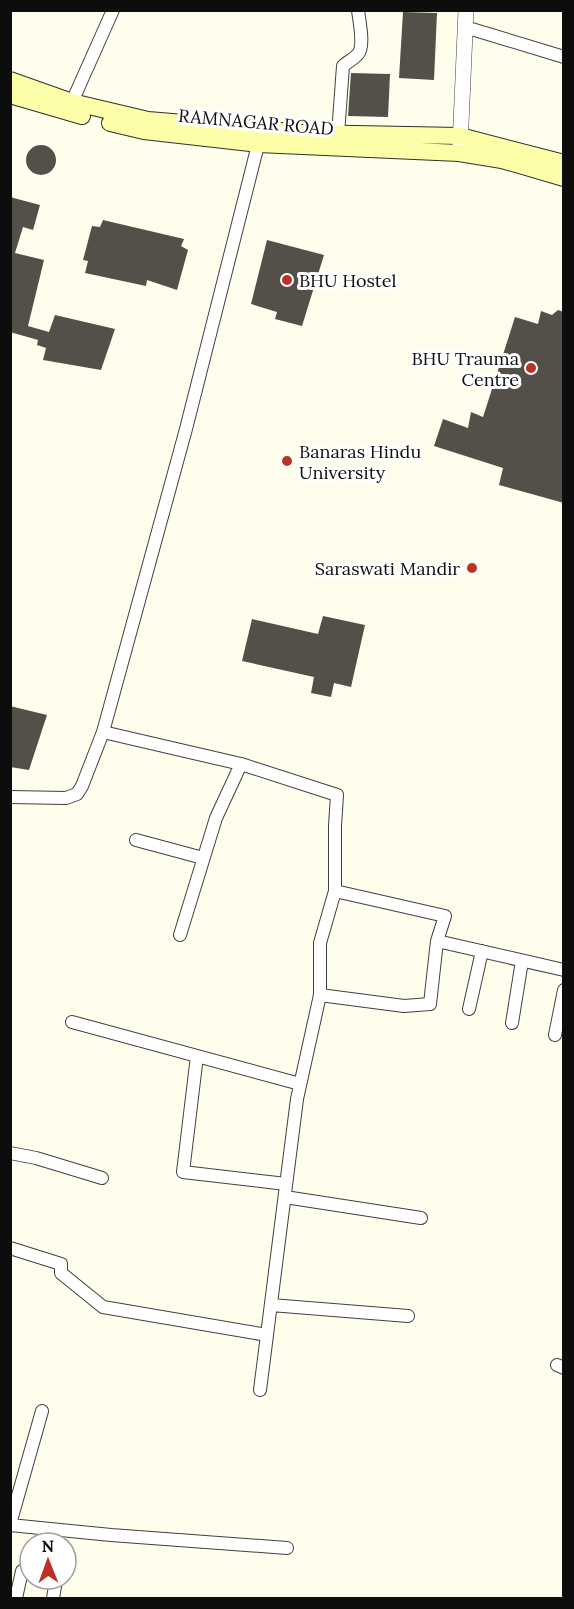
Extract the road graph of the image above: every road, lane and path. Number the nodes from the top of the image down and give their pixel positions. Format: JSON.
{"nodes":[{"id":1,"x":113,"y":10,"type":"edge"},
{"id":2,"x":358,"y":10,"type":"edge"},
{"id":3,"x":466,"y":10,"type":"edge"},
{"id":4,"x":465,"y":27,"type":"junction"},
{"id":5,"x":564,"y":57,"type":"edge"},
{"id":6,"x":10,"y":81,"type":"edge"},
{"id":7,"x":10,"y":95,"type":"edge"},
{"id":8,"x":71,"y":108,"type":"junction"},
{"id":9,"x":338,"y":134,"type":"junction"},
{"id":10,"x":460,"y":136,"type":"junction"},
{"id":11,"x":260,"y":137,"type":"junction"},
{"id":12,"x":459,"y":153,"type":"junction"},
{"id":13,"x":503,"y":153,"type":"junction"},
{"id":14,"x":564,"y":163,"type":"edge"},
{"id":15,"x":564,"y":178,"type":"edge"},
{"id":16,"x":103,"y":732,"type":"junction"},
{"id":17,"x":241,"y":764,"type":"junction"},
{"id":18,"x":10,"y":797,"type":"edge"},
{"id":19,"x":136,"y":840,"type":"dead end"},
{"id":20,"x":203,"y":858,"type":"junction"},
{"id":21,"x":335,"y":891,"type":"junction"},
{"id":22,"x":180,"y":934,"type":"dead end"},
{"id":23,"x":437,"y":941,"type":"junction"},
{"id":24,"x":482,"y":951,"type":"junction"},
{"id":25,"x":522,"y":960,"type":"junction"},
{"id":26,"x":564,"y":970,"type":"edge"},
{"id":27,"x":564,"y":990,"type":"edge"},
{"id":28,"x":320,"y":995,"type":"junction"},
{"id":29,"x":469,"y":1009,"type":"dead end"},
{"id":30,"x":72,"y":1022,"type":"dead end"},
{"id":31,"x":512,"y":1023,"type":"dead end"},
{"id":32,"x":555,"y":1035,"type":"dead end"},
{"id":33,"x":197,"y":1056,"type":"junction"},
{"id":34,"x":300,"y":1084,"type":"junction"},
{"id":35,"x":10,"y":1154,"type":"edge"},
{"id":36,"x":102,"y":1178,"type":"dead end"},
{"id":37,"x":285,"y":1191,"type":"junction"},
{"id":38,"x":421,"y":1218,"type":"dead end"},
{"id":39,"x":10,"y":1248,"type":"edge"},
{"id":40,"x":271,"y":1305,"type":"junction"},
{"id":41,"x":408,"y":1316,"type":"dead end"},
{"id":42,"x":267,"y":1335,"type":"junction"},
{"id":43,"x":260,"y":1390,"type":"dead end"},
{"id":44,"x":42,"y":1411,"type":"dead end"},
{"id":45,"x":10,"y":1525,"type":"edge"},
{"id":46,"x":287,"y":1548,"type":"dead end"}],
"edges":[{"from":1,"to":8,"type":"street"},
{"from":2,"to":9,"type":"street"},
{"from":3,"to":4,"type":"street"},
{"from":4,"to":5,"type":"street"},
{"from":4,"to":10,"type":"street"},
{"from":6,"to":8,"type":"main road"},
{"from":7,"to":8,"type":"main road"},
{"from":8,"to":11,"type":"main road"},
{"from":9,"to":10,"type":"main road"},
{"from":9,"to":11,"type":"main road"},
{"from":10,"to":12,"type":"street"},
{"from":10,"to":13,"type":"main road"},
{"from":11,"to":12,"type":"main road","name":"RAMNAGAR ROAD"},
{"from":11,"to":16,"type":"street"},
{"from":12,"to":13,"type":"main road","name":"RAMNAGAR ROAD"},
{"from":13,"to":14,"type":"main road","name":"RAMNAGAR ROAD"},
{"from":13,"to":15,"type":"main road"},
{"from":16,"to":17,"type":"street"},
{"from":16,"to":18,"type":"street"},
{"from":17,"to":20,"type":"street"},
{"from":17,"to":21,"type":"street"},
{"from":19,"to":20,"type":"street"},
{"from":20,"to":22,"type":"street"},
{"from":21,"to":23,"type":"street"},
{"from":21,"to":28,"type":"street"},
{"from":23,"to":24,"type":"street"},
{"from":23,"to":28,"type":"street"},
{"from":24,"to":25,"type":"street"},
{"from":24,"to":29,"type":"street"},
{"from":25,"to":26,"type":"street"},
{"from":25,"to":31,"type":"street"},
{"from":27,"to":32,"type":"street"},
{"from":28,"to":34,"type":"street"},
{"from":30,"to":33,"type":"street"},
{"from":33,"to":34,"type":"street"},
{"from":33,"to":37,"type":"street"},
{"from":34,"to":37,"type":"street"},
{"from":35,"to":36,"type":"street"},
{"from":37,"to":38,"type":"street"},
{"from":37,"to":40,"type":"street"},
{"from":39,"to":42,"type":"street"},
{"from":40,"to":41,"type":"street"},
{"from":40,"to":42,"type":"street"},
{"from":42,"to":43,"type":"street"},
{"from":44,"to":45,"type":"street"},
{"from":45,"to":46,"type":"street"}]}
